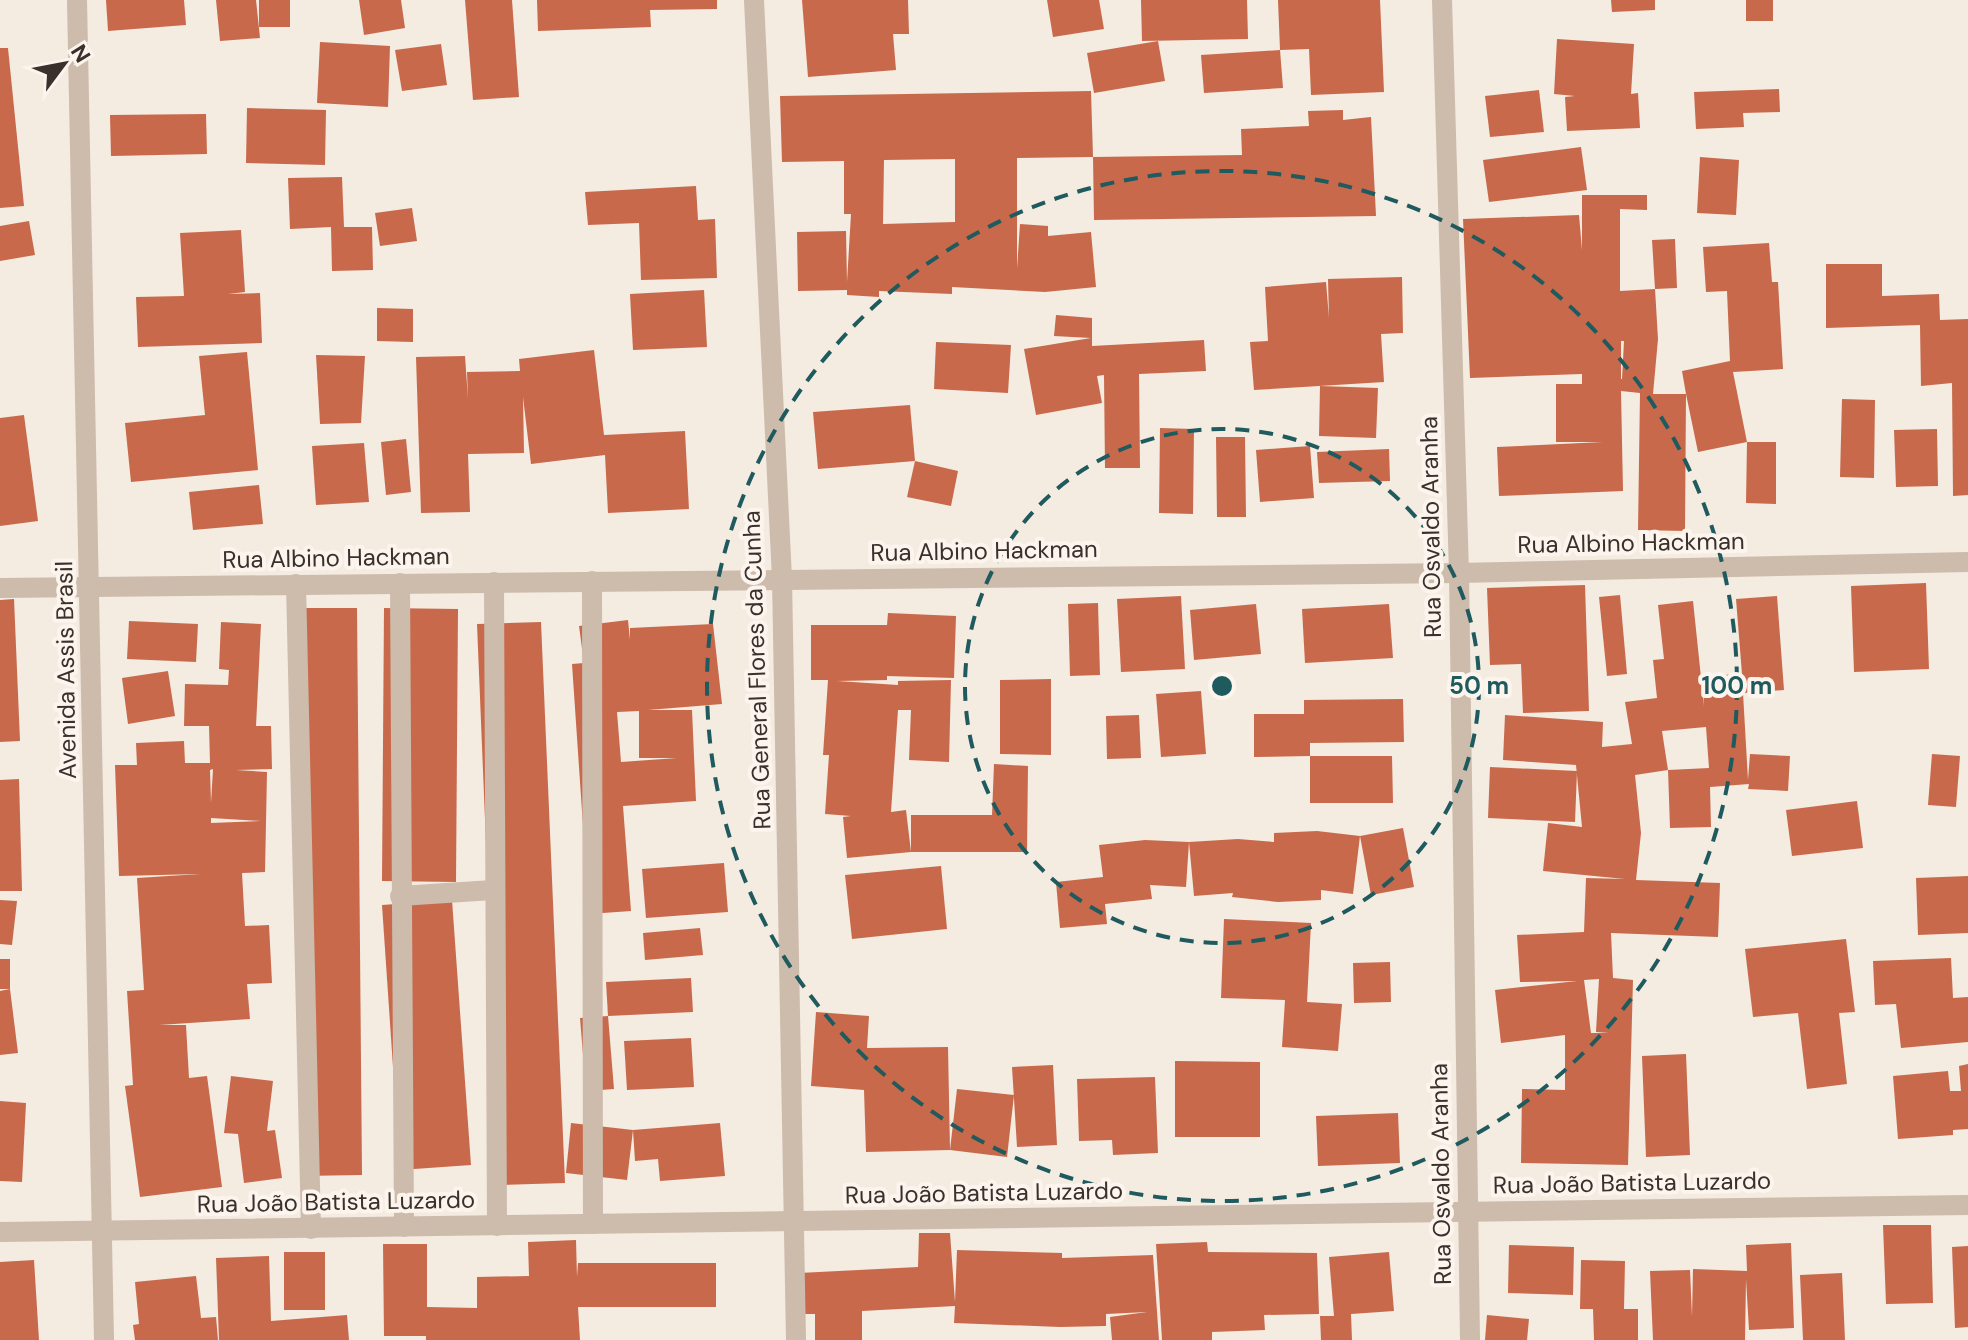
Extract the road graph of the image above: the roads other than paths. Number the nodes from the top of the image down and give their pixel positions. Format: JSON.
{"nodes":[{"id":1,"x":77,"y":0,"type":"edge"},
{"id":2,"x":754,"y":0,"type":"edge"},
{"id":3,"x":1442,"y":0,"type":"edge"},
{"id":4,"x":1968,"y":562,"type":"edge"},
{"id":5,"x":1459,"y":573,"type":"junction"},
{"id":6,"x":782,"y":579,"type":"junction"},
{"id":7,"x":592,"y":581,"type":"junction"},
{"id":8,"x":494,"y":582,"type":"junction"},
{"id":9,"x":400,"y":583,"type":"junction"},
{"id":10,"x":296,"y":584,"type":"junction"},
{"id":11,"x":91,"y":587,"type":"junction"},
{"id":12,"x":0,"y":588,"type":"edge"},
{"id":13,"x":493,"y":890,"type":"junction"},
{"id":14,"x":400,"y":896,"type":"junction"},
{"id":15,"x":1968,"y":1205,"type":"edge"},
{"id":16,"x":1468,"y":1211,"type":"junction"},
{"id":17,"x":795,"y":1221,"type":"junction"},
{"id":18,"x":593,"y":1224,"type":"junction"},
{"id":19,"x":497,"y":1226,"type":"junction"},
{"id":20,"x":404,"y":1227,"type":"junction"},
{"id":21,"x":311,"y":1229,"type":"junction"},
{"id":22,"x":102,"y":1230,"type":"junction"},
{"id":23,"x":0,"y":1232,"type":"edge"},
{"id":24,"x":104,"y":1340,"type":"edge"},
{"id":25,"x":796,"y":1340,"type":"edge"},
{"id":26,"x":1470,"y":1340,"type":"edge"}],
"edges":[{"from":1,"to":11,"type":"street","name":"Avenida Assis Brasil"},
{"from":2,"to":6,"type":"street","name":"Rua General Flores da Cunha"},
{"from":3,"to":5,"type":"street","name":"Rua Osvaldo Aranha"},
{"from":4,"to":5,"type":"street","name":"Rua Albino Hackman"},
{"from":5,"to":6,"type":"street","name":"Rua Albino Hackman"},
{"from":5,"to":16,"type":"street","name":"Rua Osvaldo Aranha"},
{"from":6,"to":7,"type":"street","name":"Rua Albino Hackman"},
{"from":6,"to":17,"type":"street","name":"Rua General Flores da Cunha"},
{"from":7,"to":8,"type":"street","name":"Rua Albino Hackman"},
{"from":7,"to":18,"type":"street"},
{"from":8,"to":9,"type":"street","name":"Rua Albino Hackman"},
{"from":8,"to":13,"type":"street"},
{"from":9,"to":10,"type":"street","name":"Rua Albino Hackman"},
{"from":9,"to":14,"type":"street"},
{"from":10,"to":11,"type":"street","name":"Rua Albino Hackman"},
{"from":10,"to":21,"type":"street"},
{"from":11,"to":12,"type":"street","name":"Rua Albino Hackman"},
{"from":11,"to":22,"type":"street","name":"Avenida Assis Brasil"},
{"from":13,"to":14,"type":"street"},
{"from":13,"to":19,"type":"street"},
{"from":14,"to":20,"type":"street"},
{"from":15,"to":16,"type":"street","name":"Rua João Batista Luzardo"},
{"from":16,"to":17,"type":"street","name":"Rua João Batista Luzardo"},
{"from":16,"to":26,"type":"street","name":"Rua Osvaldo Aranha"},
{"from":17,"to":18,"type":"street","name":"Rua João Batista Luzardo"},
{"from":17,"to":25,"type":"street","name":"Rua General Flores da Cunha"},
{"from":18,"to":19,"type":"street","name":"Rua João Batista Luzardo"},
{"from":19,"to":20,"type":"street","name":"Rua João Batista Luzardo"},
{"from":20,"to":21,"type":"street","name":"Rua João Batista Luzardo"},
{"from":21,"to":22,"type":"street","name":"Rua João Batista Luzardo"},
{"from":22,"to":23,"type":"street","name":"Rua João Batista Luzardo"},
{"from":22,"to":24,"type":"street","name":"Avenida Assis Brasil"}]}
